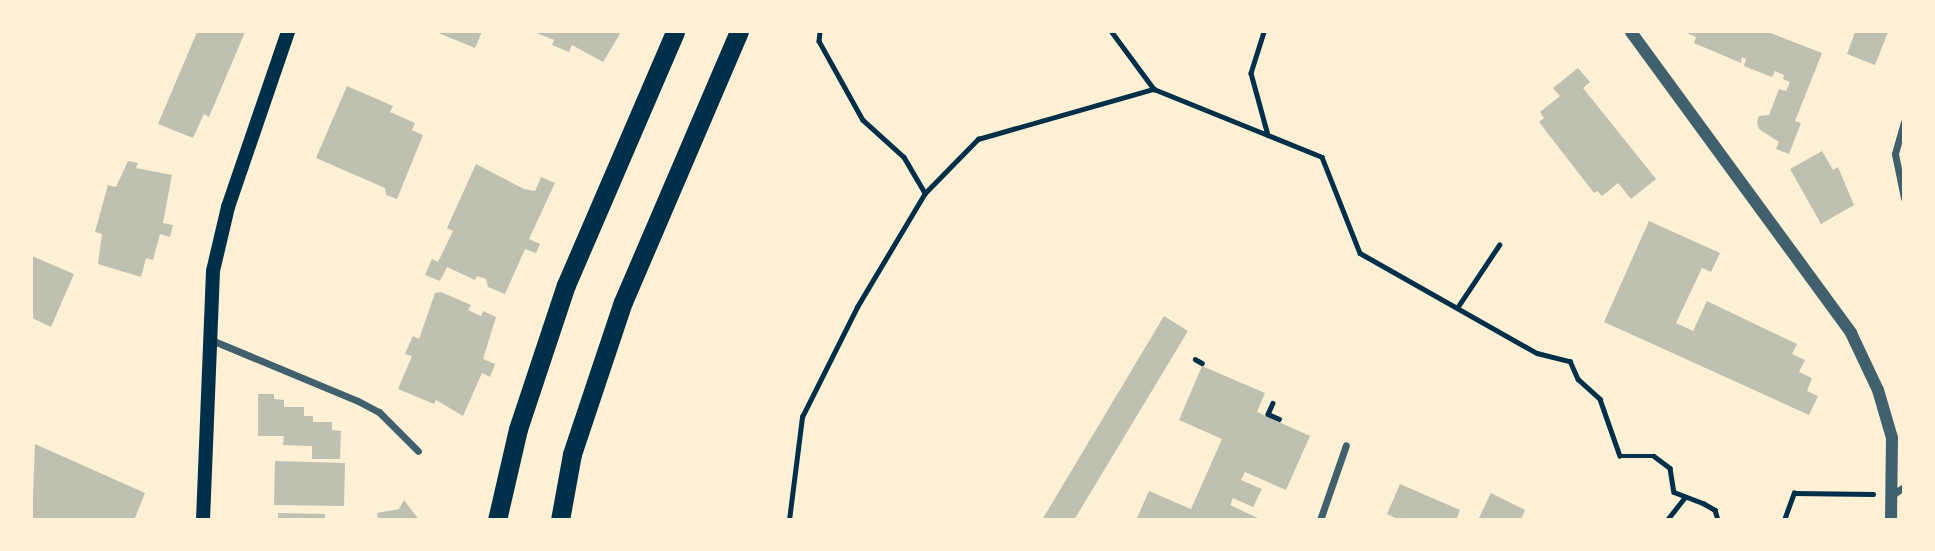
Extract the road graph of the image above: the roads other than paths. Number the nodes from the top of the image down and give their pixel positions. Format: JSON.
{"nodes":[{"id":1,"x":288,"y":32,"type":"edge"},
{"id":2,"x":674,"y":32,"type":"edge"},
{"id":3,"x":739,"y":32,"type":"edge"},
{"id":4,"x":1631,"y":32,"type":"edge"},
{"id":5,"x":1903,"y":122,"type":"edge"},
{"id":6,"x":1903,"y":198,"type":"edge"},
{"id":7,"x":209,"y":339,"type":"junction"},
{"id":8,"x":1346,"y":445,"type":"dead end"},
{"id":9,"x":418,"y":451,"type":"dead end"},
{"id":10,"x":1903,"y":487,"type":"edge"},
{"id":11,"x":1892,"y":495,"type":"junction"},
{"id":12,"x":203,"y":520,"type":"edge"},
{"id":13,"x":497,"y":520,"type":"edge"},
{"id":14,"x":560,"y":520,"type":"edge"},
{"id":15,"x":1320,"y":520,"type":"edge"},
{"id":16,"x":1891,"y":520,"type":"edge"}],
"edges":[{"from":1,"to":7,"type":"main road"},
{"from":2,"to":13,"type":"highway"},
{"from":3,"to":14,"type":"highway"},
{"from":4,"to":11,"type":"street"},
{"from":5,"to":6,"type":"street"},
{"from":7,"to":9,"type":"street"},
{"from":7,"to":12,"type":"main road"},
{"from":8,"to":15,"type":"street"},
{"from":10,"to":11,"type":"street"},
{"from":11,"to":16,"type":"street"}]}
